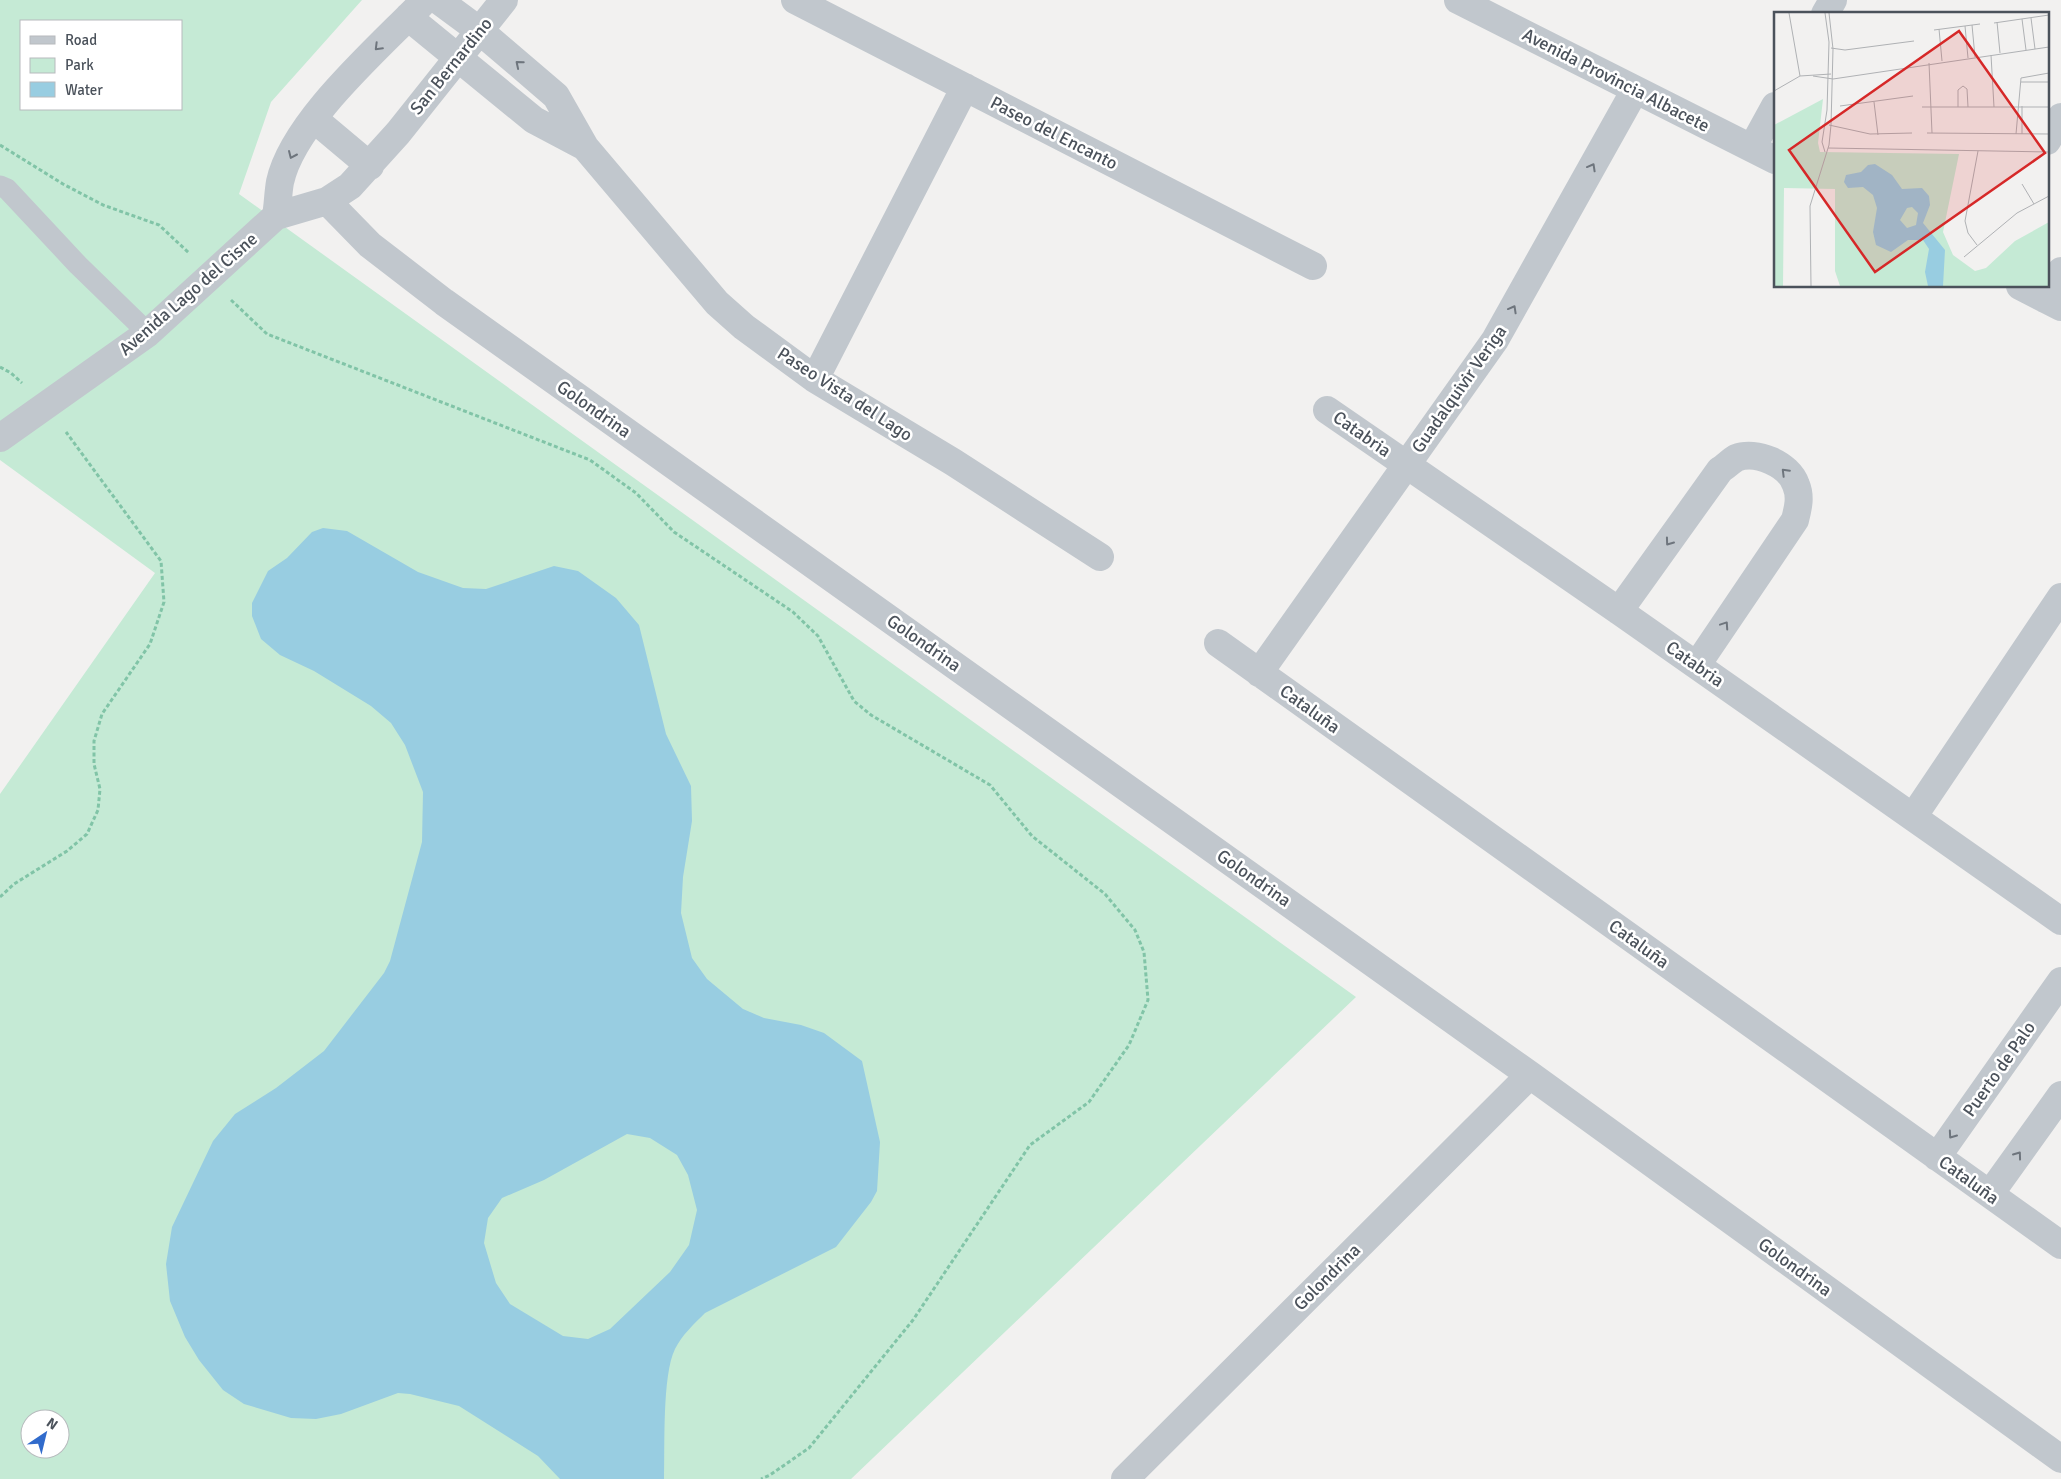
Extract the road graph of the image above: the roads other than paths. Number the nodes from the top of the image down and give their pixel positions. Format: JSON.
{"nodes":[{"id":1,"x":438,"y":0,"type":"edge"},
{"id":2,"x":504,"y":0,"type":"edge"},
{"id":3,"x":795,"y":0,"type":"edge"},
{"id":4,"x":1458,"y":0,"type":"edge"},
{"id":5,"x":1833,"y":0,"type":"edge"},
{"id":6,"x":417,"y":9,"type":"edge"},
{"id":7,"x":1826,"y":12,"type":"edge"},
{"id":8,"x":480,"y":31,"type":"junction"},
{"id":9,"x":458,"y":58,"type":"junction"},
{"id":10,"x":965,"y":87,"type":"junction"},
{"id":11,"x":1636,"y":90,"type":"junction"},
{"id":12,"x":1774,"y":110,"type":"edge"},
{"id":13,"x":2061,"y":117,"type":"edge"},
{"id":14,"x":314,"y":119,"type":"junction"},
{"id":15,"x":398,"y":133,"type":"joint"},
{"id":16,"x":2048,"y":139,"type":"edge"},
{"id":17,"x":585,"y":147,"type":"junction"},
{"id":18,"x":1763,"y":154,"type":"edge"},
{"id":19,"x":370,"y":166,"type":"junction"},
{"id":20,"x":0,"y":186,"type":"edge"},
{"id":21,"x":327,"y":201,"type":"junction"},
{"id":22,"x":276,"y":216,"type":"junction"},
{"id":23,"x":1313,"y":266,"type":"dead end"},
{"id":24,"x":2061,"y":272,"type":"edge"},
{"id":25,"x":2024,"y":288,"type":"edge"},
{"id":26,"x":2053,"y":303,"type":"edge"},
{"id":27,"x":148,"y":333,"type":"junction"},
{"id":28,"x":815,"y":379,"type":"junction"},
{"id":29,"x":1327,"y":410,"type":"dead end"},
{"id":30,"x":0,"y":438,"type":"edge"},
{"id":31,"x":1406,"y":464,"type":"junction"},
{"id":32,"x":1100,"y":557,"type":"dead end"},
{"id":33,"x":2061,"y":597,"type":"edge"},
{"id":34,"x":1619,"y":611,"type":"junction"},
{"id":35,"x":1218,"y":644,"type":"dead end"},
{"id":36,"x":1697,"y":666,"type":"junction"},
{"id":37,"x":1260,"y":673,"type":"junction"},
{"id":38,"x":1912,"y":817,"type":"junction"},
{"id":39,"x":2061,"y":921,"type":"edge"},
{"id":40,"x":2061,"y":981,"type":"edge"},
{"id":41,"x":1530,"y":1075,"type":"junction"},
{"id":42,"x":2061,"y":1095,"type":"edge"},
{"id":43,"x":1937,"y":1157,"type":"junction"},
{"id":44,"x":1990,"y":1194,"type":"junction"},
{"id":45,"x":2061,"y":1245,"type":"edge"},
{"id":46,"x":2061,"y":1459,"type":"edge"},
{"id":47,"x":1125,"y":1479,"type":"edge"}],
"edges":[{"from":1,"to":8,"type":"street","name":"Paseo Vista del Lago"},
{"from":2,"to":8,"type":"street","name":"San Bernardino"},
{"from":3,"to":10,"type":"street","name":"Paseo del Encanto"},
{"from":4,"to":11,"type":"street","name":"Avenida Provincia Albacete"},
{"from":5,"to":7,"type":"street"},
{"from":6,"to":9,"type":"street","name":"Paseo Vista del Lago"},
{"from":6,"to":14,"type":"street","one_way":true},
{"from":8,"to":9,"type":"street","name":"San Bernardino"},
{"from":17,"to":8,"type":"street","name":"Paseo Vista del Lago","one_way":true},
{"from":9,"to":15,"type":"street","name":"San Bernardino"},
{"from":9,"to":17,"type":"street","name":"Paseo Vista del Lago"},
{"from":10,"to":23,"type":"street","name":"Paseo del Encanto"},
{"from":10,"to":28,"type":"street"},
{"from":11,"to":18,"type":"street","name":"Avenida Provincia Albacete"},
{"from":31,"to":11,"type":"street","name":"Guadalquivir Veriga","one_way":true},
{"from":12,"to":18,"type":"street"},
{"from":13,"to":16,"type":"street"},
{"from":14,"to":19,"type":"street"},
{"from":14,"to":22,"type":"street","one_way":true},
{"from":15,"to":19,"type":"street","name":"Avenida Lago del Cisne"},
{"from":17,"to":28,"type":"street","name":"Paseo Vista del Lago"},
{"from":19,"to":21,"type":"street","name":"Avenida Lago del Cisne"},
{"from":20,"to":27,"type":"lane"},
{"from":21,"to":22,"type":"street","name":"Avenida Lago del Cisne"},
{"from":21,"to":41,"type":"street","name":"Golondrina"},
{"from":22,"to":27,"type":"street","name":"Avenida Lago del Cisne"},
{"from":24,"to":26,"type":"street"},
{"from":25,"to":26,"type":"street"},
{"from":27,"to":30,"type":"street","name":"Avenida Lago del Cisne"},
{"from":28,"to":32,"type":"street","name":"Paseo Vista del Lago"},
{"from":29,"to":31,"type":"street","name":"Catabria"},
{"from":31,"to":34,"type":"street","name":"Catabria"},
{"from":31,"to":37,"type":"street","name":"Guadalquivir Veriga"},
{"from":33,"to":38,"type":"street"},
{"from":34,"to":36,"type":"street","name":"Catabria"},
{"from":36,"to":34,"type":"street","one_way":true},
{"from":35,"to":37,"type":"street","name":"Cataluña"},
{"from":36,"to":38,"type":"street","name":"Catabria"},
{"from":37,"to":43,"type":"street","name":"Cataluña"},
{"from":38,"to":39,"type":"street","name":"Catabria"},
{"from":40,"to":43,"type":"street","name":"Puerto de Palo","one_way":true},
{"from":41,"to":46,"type":"street","name":"Golondrina"},
{"from":41,"to":47,"type":"street","name":"Golondrina"},
{"from":44,"to":42,"type":"street","one_way":true},
{"from":43,"to":44,"type":"street","name":"Cataluña"},
{"from":44,"to":45,"type":"street","name":"Cataluña"}]}
